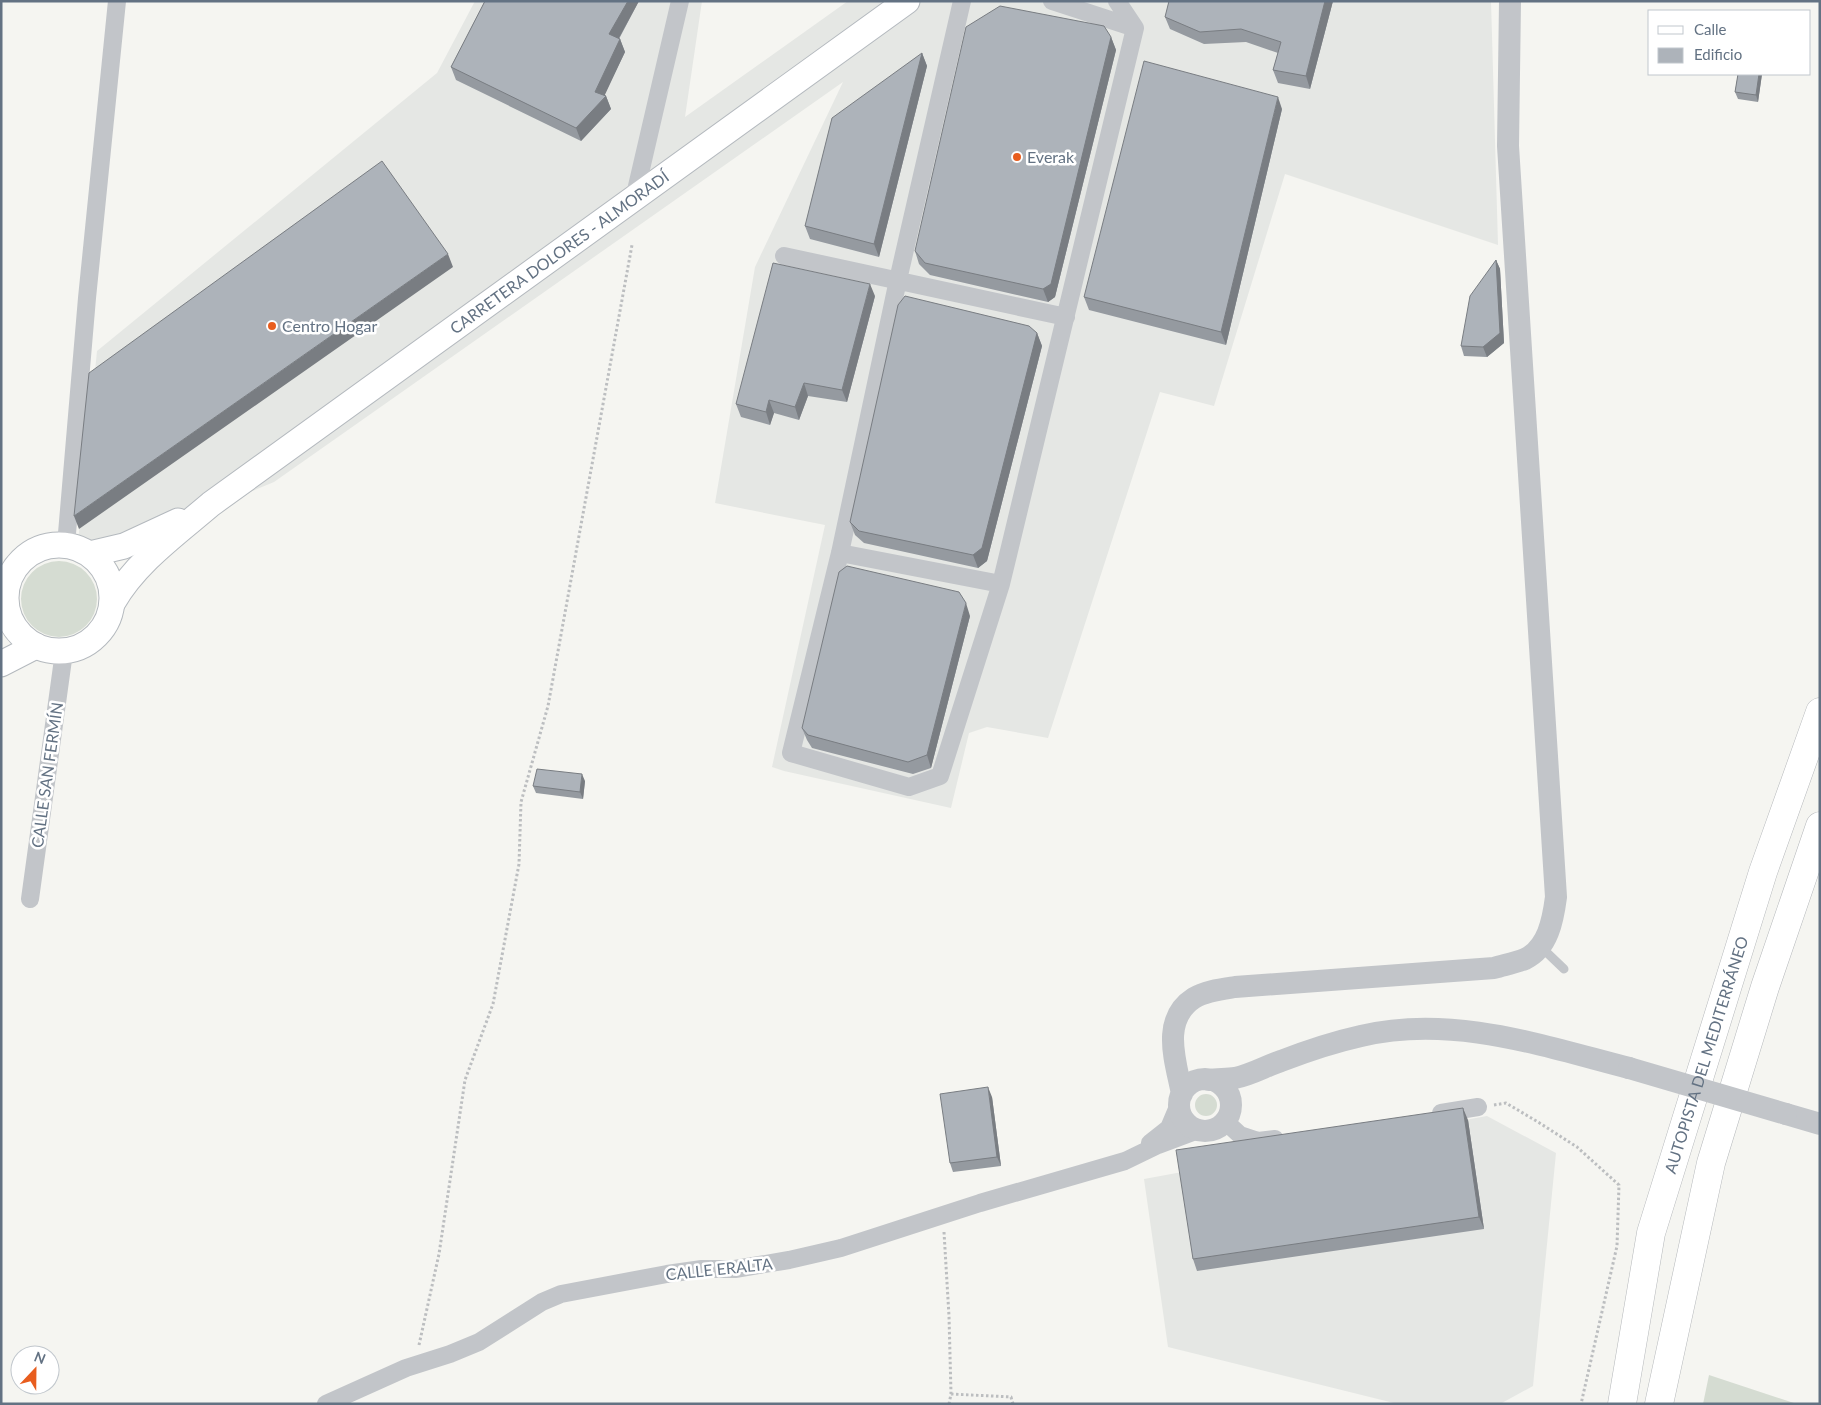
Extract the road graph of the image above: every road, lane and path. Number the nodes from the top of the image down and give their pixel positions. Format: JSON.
{"nodes":[{"id":1,"x":117,"y":1,"type":"edge"},
{"id":2,"x":680,"y":1,"type":"edge"},
{"id":3,"x":908,"y":1,"type":"edge"},
{"id":4,"x":962,"y":1,"type":"edge"},
{"id":5,"x":1052,"y":1,"type":"edge"},
{"id":6,"x":1117,"y":1,"type":"edge"},
{"id":7,"x":1510,"y":1,"type":"edge"},
{"id":8,"x":1135,"y":28,"type":"junction"},
{"id":9,"x":634,"y":199,"type":"junction"},
{"id":10,"x":632,"y":245,"type":"dead end"},
{"id":11,"x":784,"y":256,"type":"dead end"},
{"id":12,"x":898,"y":280,"type":"junction"},
{"id":13,"x":1066,"y":317,"type":"junction"},
{"id":14,"x":211,"y":504,"type":"junction"},
{"id":15,"x":66,"y":545,"type":"junction"},
{"id":16,"x":840,"y":553,"type":"junction"},
{"id":17,"x":90,"y":554,"type":"junction"},
{"id":18,"x":7,"y":572,"type":"edge"},
{"id":19,"x":1001,"y":584,"type":"junction"},
{"id":20,"x":113,"y":602,"type":"junction"},
{"id":21,"x":4,"y":614,"type":"edge"},
{"id":22,"x":36,"y":646,"type":"junction"},
{"id":23,"x":64,"y":652,"type":"junction"},
{"id":24,"x":1,"y":664,"type":"edge"},
{"id":25,"x":1820,"y":712,"type":"edge"},
{"id":26,"x":1820,"y":826,"type":"edge"},
{"id":27,"x":30,"y":899,"type":"dead end"},
{"id":28,"x":1540,"y":946,"type":"junction"},
{"id":29,"x":1564,"y":969,"type":"dead end"},
{"id":30,"x":1173,"y":1046,"type":"junction"},
{"id":31,"x":1280,"y":1061,"type":"junction"},
{"id":32,"x":1206,"y":1080,"type":"junction"},
{"id":33,"x":1181,"y":1098,"type":"junction"},
{"id":34,"x":1478,"y":1107,"type":"joint"},
{"id":35,"x":1228,"y":1114,"type":"junction"},
{"id":36,"x":1420,"y":1116,"type":"edge"},
{"id":37,"x":1820,"y":1124,"type":"edge"},
{"id":38,"x":1198,"y":1130,"type":"junction"},
{"id":39,"x":1286,"y":1137,"type":"edge"},
{"id":40,"x":1125,"y":1161,"type":"junction"},
{"id":41,"x":943,"y":1216,"type":"junction"},
{"id":42,"x":415,"y":1365,"type":"junction"},
{"id":43,"x":951,"y":1394,"type":"junction"},
{"id":44,"x":326,"y":1404,"type":"edge"},
{"id":45,"x":949,"y":1404,"type":"edge"},
{"id":46,"x":1013,"y":1404,"type":"edge"},
{"id":47,"x":1581,"y":1404,"type":"edge"},
{"id":48,"x":1622,"y":1404,"type":"edge"},
{"id":49,"x":1659,"y":1404,"type":"edge"}],
"edges":[{"from":1,"to":15,"type":"street"},
{"from":2,"to":9,"type":"street"},
{"from":3,"to":9,"type":"main road","name":"CARRETERA DOLORES - ALMORADÍ"},
{"from":4,"to":12,"type":"street"},
{"from":5,"to":8,"type":"street"},
{"from":6,"to":8,"type":"street"},
{"from":7,"to":28,"type":"street"},
{"from":8,"to":13,"type":"street"},
{"from":9,"to":14,"type":"main road","name":"CARRETERA DOLORES - ALMORADÍ"},
{"from":10,"to":42,"type":"path"},
{"from":11,"to":12,"type":"street"},
{"from":12,"to":13,"type":"street"},
{"from":12,"to":16,"type":"street"},
{"from":13,"to":19,"type":"street"},
{"from":14,"to":17,"type":"main road"},
{"from":14,"to":20,"type":"main road"},
{"from":15,"to":17,"type":"main road"},
{"from":15,"to":18,"type":"main road"},
{"from":16,"to":19,"type":"street"},
{"from":16,"to":19,"type":"street"},
{"from":17,"to":20,"type":"main road"},
{"from":18,"to":21,"type":"main road"},
{"from":20,"to":23,"type":"main road"},
{"from":21,"to":22,"type":"main road"},
{"from":22,"to":23,"type":"main road"},
{"from":22,"to":24,"type":"main road"},
{"from":23,"to":27,"type":"street","name":"CALLE SAN FERMÍN"},
{"from":25,"to":48,"type":"highway","name":"AUTOPISTA DEL MEDITERRÁNEO"},
{"from":26,"to":49,"type":"highway"},
{"from":28,"to":29,"type":"lane"},
{"from":28,"to":30,"type":"street"},
{"from":30,"to":32,"type":"street"},
{"from":30,"to":33,"type":"street"},
{"from":31,"to":32,"type":"street"},
{"from":31,"to":35,"type":"street"},
{"from":31,"to":37,"type":"street","bridge":true},
{"from":32,"to":33,"type":"street"},
{"from":32,"to":35,"type":"street"},
{"from":33,"to":38,"type":"street"},
{"from":33,"to":40,"type":"street"},
{"from":34,"to":36,"type":"street"},
{"from":34,"to":47,"type":"path"},
{"from":35,"to":38,"type":"street"},
{"from":35,"to":39,"type":"street"},
{"from":38,"to":40,"type":"street"},
{"from":40,"to":41,"type":"street","name":"CALLE ERALTA"},
{"from":41,"to":42,"type":"street","name":"CALLE ERALTA"},
{"from":41,"to":43,"type":"path"},
{"from":42,"to":44,"type":"street","name":"CALLE ERALTA"},
{"from":43,"to":45,"type":"path"},
{"from":43,"to":46,"type":"path"}]}
